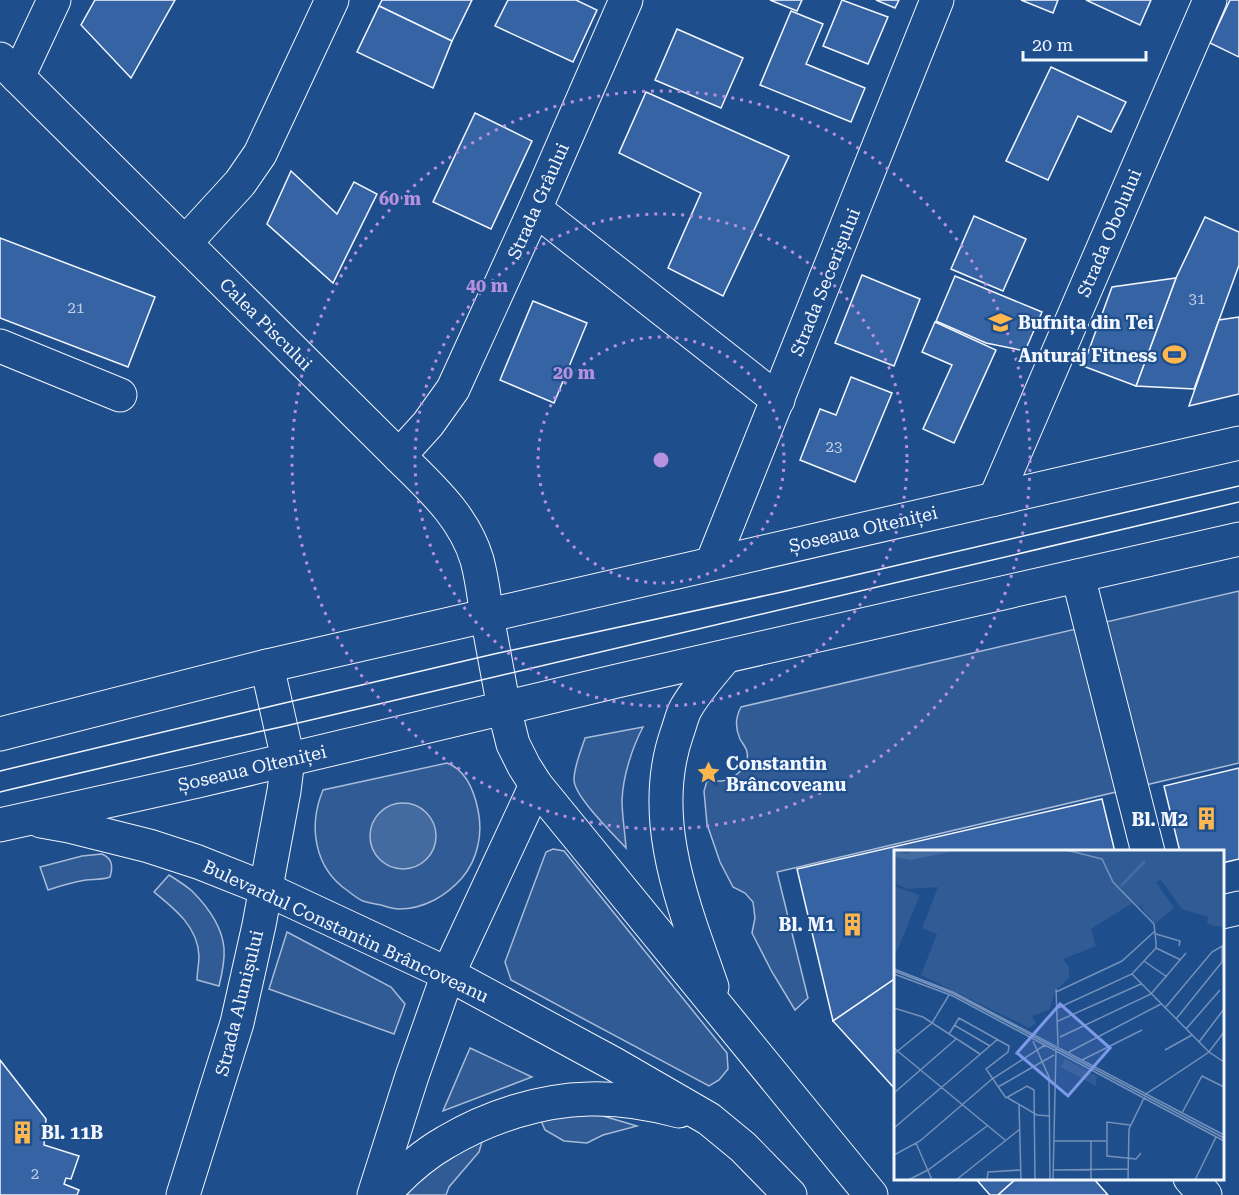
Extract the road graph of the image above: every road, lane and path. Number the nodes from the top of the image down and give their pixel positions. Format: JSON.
{"nodes":[{"id":1,"x":54,"y":0,"type":"edge"},
{"id":2,"x":332,"y":0,"type":"edge"},
{"id":3,"x":626,"y":0,"type":"edge"},
{"id":4,"x":937,"y":0,"type":"edge"},
{"id":5,"x":1210,"y":0,"type":"edge"},
{"id":6,"x":9,"y":68,"type":"edge"},
{"id":7,"x":535,"y":209,"type":"junction"},
{"id":8,"x":185,"y":243,"type":"junction"},
{"id":9,"x":0,"y":346,"type":"edge"},
{"id":10,"x":120,"y":395,"type":"dead end"},
{"id":11,"x":778,"y":400,"type":"junction"},
{"id":12,"x":1239,"y":443,"type":"edge"},
{"id":13,"x":399,"y":456,"type":"junction"},
{"id":14,"x":996,"y":499,"type":"junction"},
{"id":15,"x":1239,"y":539,"type":"edge"},
{"id":16,"x":712,"y":563,"type":"junction"},
{"id":17,"x":1078,"y":576,"type":"junction"},
{"id":18,"x":487,"y":616,"type":"junction"},
{"id":19,"x":725,"y":657,"type":"junction"},
{"id":20,"x":267,"y":666,"type":"junction"},
{"id":21,"x":504,"y":708,"type":"junction"},
{"id":22,"x":0,"y":734,"type":"edge"},
{"id":23,"x":288,"y":759,"type":"junction"},
{"id":24,"x":536,"y":785,"type":"junction"},
{"id":25,"x":14,"y":822,"type":"edge"},
{"id":26,"x":1147,"y":850,"type":"edge"},
{"id":27,"x":266,"y":890,"type":"junction"},
{"id":28,"x":1239,"y":908,"type":"edge"},
{"id":29,"x":1224,"y":912,"type":"edge"},
{"id":30,"x":447,"y":974,"type":"junction"},
{"id":31,"x":719,"y":1008,"type":"junction"},
{"id":32,"x":709,"y":1119,"type":"junction"},
{"id":33,"x":1191,"y":1180,"type":"edge"},
{"id":34,"x":183,"y":1195,"type":"edge"},
{"id":35,"x":374,"y":1195,"type":"edge"},
{"id":36,"x":383,"y":1195,"type":"edge"},
{"id":37,"x":790,"y":1195,"type":"edge"},
{"id":38,"x":871,"y":1195,"type":"edge"},
{"id":39,"x":1205,"y":1195,"type":"edge"}],
"edges":[{"from":1,"to":6,"type":"main road"},
{"from":2,"to":8,"type":"main road"},
{"from":3,"to":7,"type":"main road","name":"Strada Grâului"},
{"from":4,"to":11,"type":"main road","name":"Strada Secerișului"},
{"from":5,"to":14,"type":"main road","name":"Strada Obolului"},
{"from":6,"to":8,"type":"main road","name":"Calea Piscului"},
{"from":7,"to":11,"type":"main road"},
{"from":7,"to":13,"type":"main road","name":"Strada Grâului"},
{"from":8,"to":13,"type":"main road","name":"Calea Piscului"},
{"from":9,"to":10,"type":"main road"},
{"from":11,"to":16,"type":"main road","name":"Strada Secerișului"},
{"from":12,"to":14,"type":"main road","name":"Șoseaua Olteniței"},
{"from":13,"to":18,"type":"main road","name":"Calea Piscului"},
{"from":14,"to":16,"type":"main road","name":"Șoseaua Olteniței"},
{"from":15,"to":17,"type":"main road","name":"Șoseaua Olteniței"},
{"from":16,"to":18,"type":"main road","name":"Șoseaua Olteniței"},
{"from":17,"to":19,"type":"main road","name":"Șoseaua Olteniței"},
{"from":17,"to":26,"type":"main road"},
{"from":18,"to":20,"type":"main road","name":"Șoseaua Olteniței"},
{"from":18,"to":21,"type":"main road"},
{"from":19,"to":21,"type":"main road","name":"Șoseaua Olteniței"},
{"from":19,"to":31,"type":"main road"},
{"from":20,"to":22,"type":"main road","name":"Șoseaua Olteniței"},
{"from":20,"to":23,"type":"main road","name":"Strada Alunișului"},
{"from":21,"to":23,"type":"main road","name":"Șoseaua Olteniței"},
{"from":21,"to":24,"type":"main road"},
{"from":23,"to":25,"type":"main road","name":"Șoseaua Olteniței"},
{"from":23,"to":27,"type":"main road","name":"Strada Alunișului"},
{"from":24,"to":30,"type":"main road"},
{"from":24,"to":31,"type":"main road"},
{"from":25,"to":27,"type":"main road","name":"Bulevardul Constantin Brâncoveanu"},
{"from":27,"to":30,"type":"main road","name":"Bulevardul Constantin Brâncoveanu"},
{"from":27,"to":34,"type":"main road","name":"Strada Alunișului"},
{"from":28,"to":29,"type":"main road"},
{"from":30,"to":32,"type":"main road","name":"Bulevardul Constantin Brâncoveanu"},
{"from":30,"to":35,"type":"main road"},
{"from":31,"to":38,"type":"main road"},
{"from":32,"to":36,"type":"main road"},
{"from":32,"to":37,"type":"main road","name":"Bulevardul Constantin Brâncoveanu"},
{"from":33,"to":39,"type":"main road"}]}
